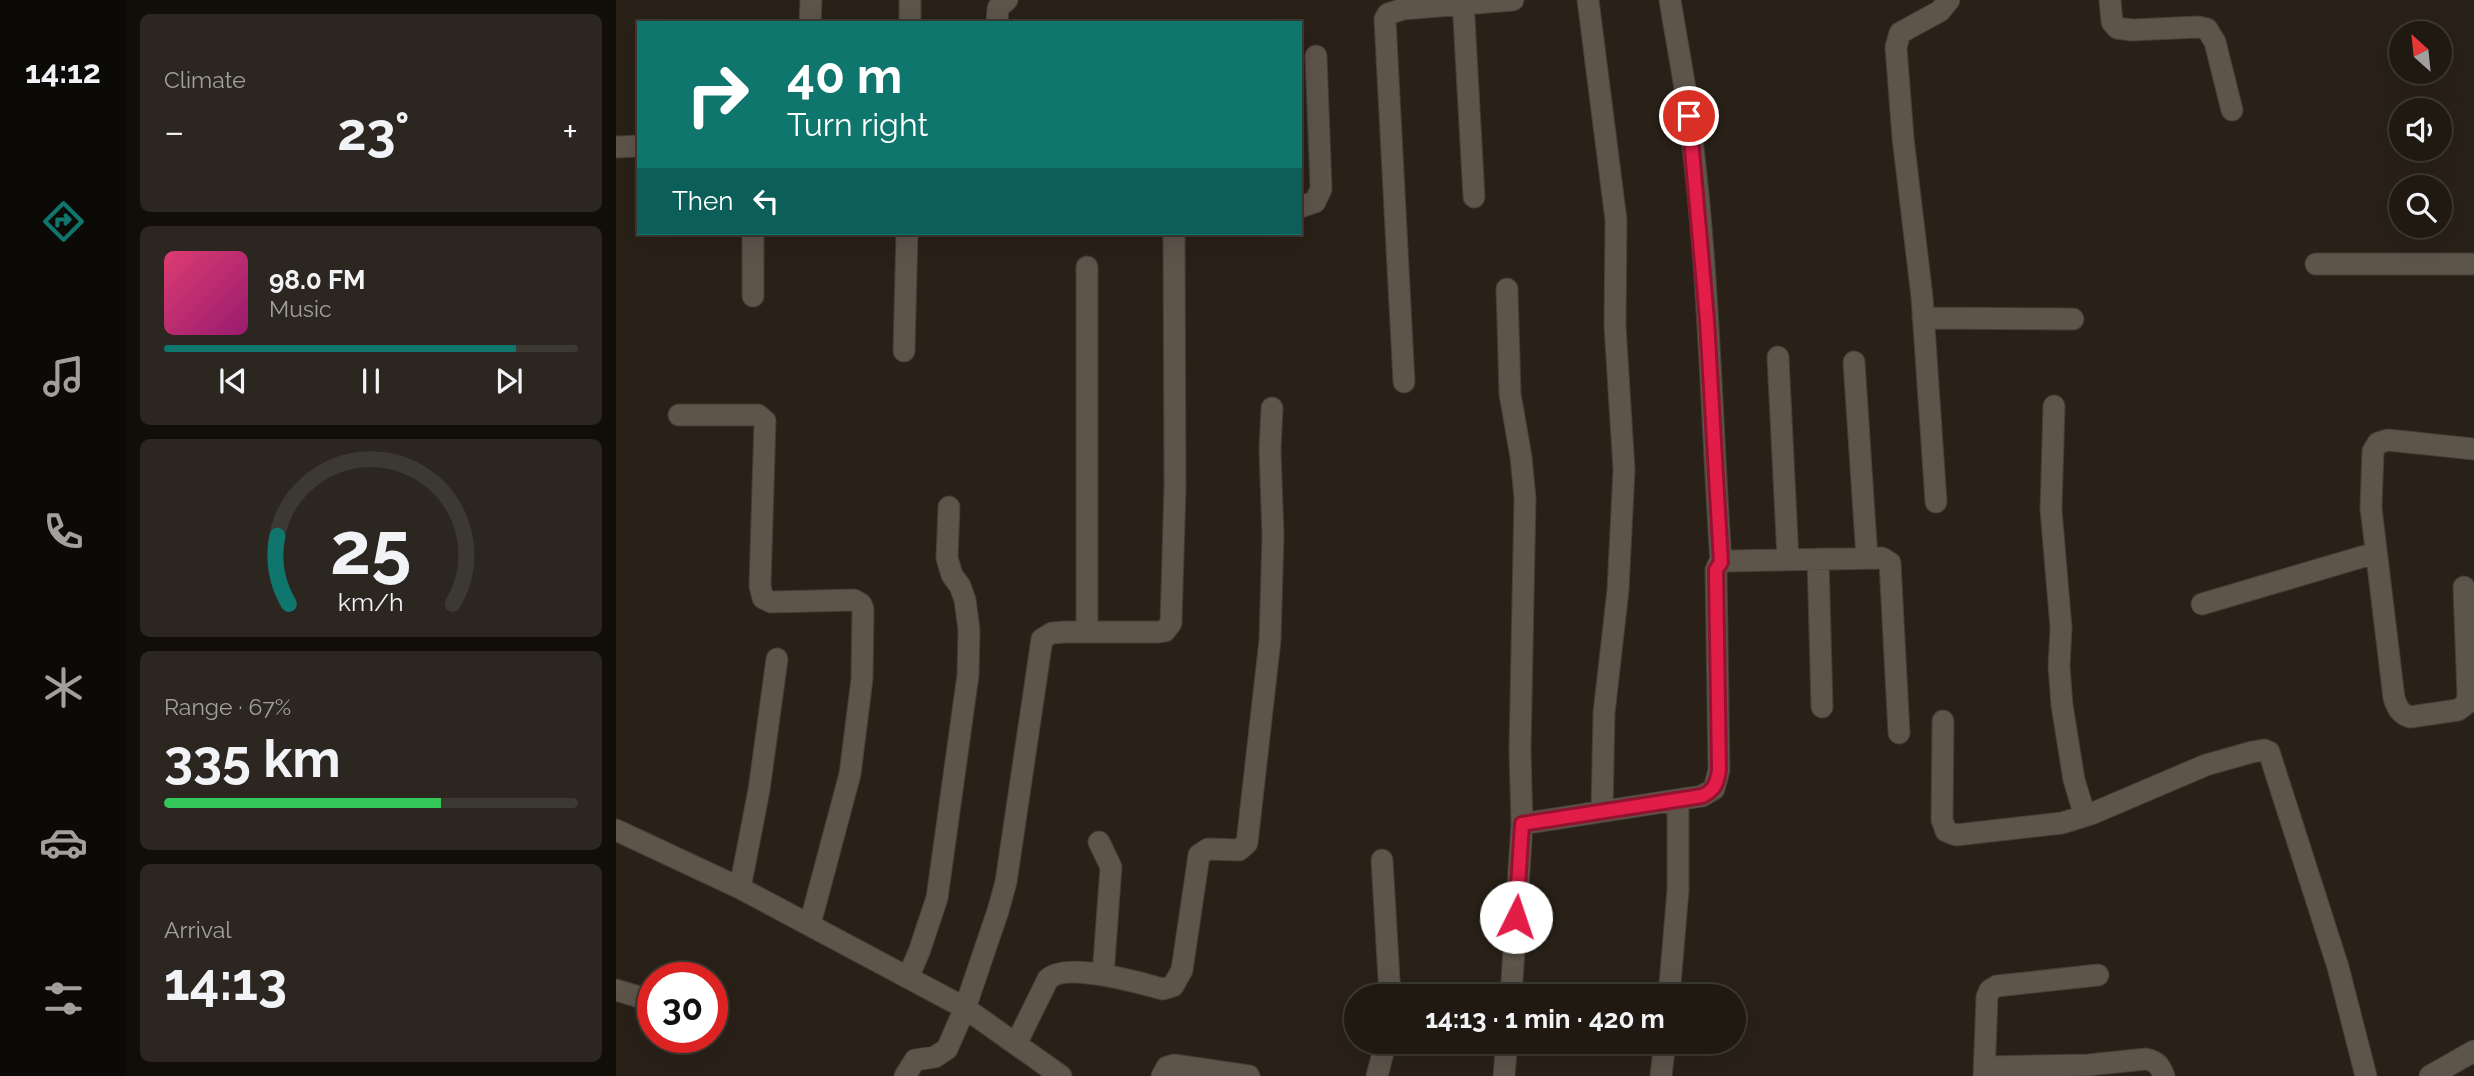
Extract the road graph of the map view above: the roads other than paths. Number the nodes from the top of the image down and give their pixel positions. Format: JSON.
{"nodes":[{"id":1,"x":811,"y":0,"type":"edge"},
{"id":2,"x":909,"y":0,"type":"edge"},
{"id":3,"x":1007,"y":0,"type":"edge"},
{"id":4,"x":1513,"y":0,"type":"edge"},
{"id":5,"x":1588,"y":0,"type":"edge"},
{"id":6,"x":1670,"y":0,"type":"edge"},
{"id":7,"x":1949,"y":0,"type":"edge"},
{"id":8,"x":2110,"y":0,"type":"edge"},
{"id":9,"x":1463,"y":3,"type":"edge"},
{"id":10,"x":810,"y":21,"type":"edge"},
{"id":11,"x":910,"y":21,"type":"edge"},
{"id":12,"x":997,"y":21,"type":"edge"},
{"id":13,"x":1317,"y":56,"type":"dead end"},
{"id":14,"x":2232,"y":110,"type":"dead end"},
{"id":15,"x":637,"y":146,"type":"edge"},
{"id":16,"x":616,"y":147,"type":"edge"},
{"id":17,"x":1474,"y":197,"type":"dead end"},
{"id":18,"x":1302,"y":205,"type":"edge"},
{"id":19,"x":753,"y":235,"type":"edge"},
{"id":20,"x":907,"y":235,"type":"edge"},
{"id":21,"x":1174,"y":235,"type":"edge"},
{"id":22,"x":2316,"y":264,"type":"dead end"},
{"id":23,"x":2474,"y":264,"type":"edge"},
{"id":24,"x":1087,"y":267,"type":"dead end"},
{"id":25,"x":1507,"y":289,"type":"dead end"},
{"id":26,"x":753,"y":296,"type":"dead end"},
{"id":27,"x":1923,"y":318,"type":"junction"},
{"id":28,"x":2073,"y":319,"type":"dead end"},
{"id":29,"x":904,"y":351,"type":"dead end"},
{"id":30,"x":1778,"y":357,"type":"dead end"},
{"id":31,"x":1854,"y":362,"type":"dead end"},
{"id":32,"x":1404,"y":382,"type":"dead end"},
{"id":33,"x":2054,"y":406,"type":"dead end"},
{"id":34,"x":1272,"y":408,"type":"dead end"},
{"id":35,"x":679,"y":415,"type":"dead end"},
{"id":36,"x":2474,"y":449,"type":"edge"},
{"id":37,"x":1936,"y":502,"type":"dead end"},
{"id":38,"x":949,"y":507,"type":"dead end"},
{"id":39,"x":2375,"y":553,"type":"junction"},
{"id":40,"x":1867,"y":558,"type":"junction"},
{"id":41,"x":1788,"y":559,"type":"junction"},
{"id":42,"x":1818,"y":559,"type":"junction"},
{"id":43,"x":1721,"y":562,"type":"junction"},
{"id":44,"x":2465,"y":587,"type":"dead end"},
{"id":45,"x":2202,"y":604,"type":"dead end"},
{"id":46,"x":1087,"y":632,"type":"junction"},
{"id":47,"x":777,"y":659,"type":"dead end"},
{"id":48,"x":1822,"y":707,"type":"dead end"},
{"id":49,"x":1944,"y":721,"type":"dead end"},
{"id":50,"x":1899,"y":733,"type":"dead end"},
{"id":51,"x":1678,"y":800,"type":"junction"},
{"id":52,"x":1602,"y":811,"type":"junction"},
{"id":53,"x":2085,"y":816,"type":"junction"},
{"id":54,"x":1522,"y":824,"type":"junction"},
{"id":55,"x":616,"y":830,"type":"edge"},
{"id":56,"x":1099,"y":842,"type":"dead end"},
{"id":57,"x":1382,"y":860,"type":"dead end"},
{"id":58,"x":740,"y":888,"type":"junction"},
{"id":59,"x":810,"y":924,"type":"junction"},
{"id":60,"x":1103,"y":975,"type":"junction"},
{"id":61,"x":2098,"y":975,"type":"dead end"},
{"id":62,"x":908,"y":977,"type":"junction"},
{"id":63,"x":1389,"y":984,"type":"edge"},
{"id":64,"x":1512,"y":984,"type":"edge"},
{"id":65,"x":1670,"y":984,"type":"edge"},
{"id":66,"x":616,"y":990,"type":"edge"},
{"id":67,"x":637,"y":996,"type":"edge"},
{"id":68,"x":965,"y":1008,"type":"junction"},
{"id":69,"x":1016,"y":1044,"type":"junction"},
{"id":70,"x":2474,"y":1051,"type":"edge"},
{"id":71,"x":1383,"y":1054,"type":"edge"},
{"id":72,"x":1506,"y":1054,"type":"edge"},
{"id":73,"x":1664,"y":1054,"type":"edge"},
{"id":74,"x":1038,"y":1069,"type":"edge"},
{"id":75,"x":1984,"y":1071,"type":"edge"},
{"id":76,"x":905,"y":1076,"type":"edge"},
{"id":77,"x":1061,"y":1076,"type":"edge"},
{"id":78,"x":1162,"y":1076,"type":"edge"},
{"id":79,"x":1250,"y":1076,"type":"edge"},
{"id":80,"x":1377,"y":1076,"type":"edge"},
{"id":81,"x":1504,"y":1076,"type":"edge"},
{"id":82,"x":1661,"y":1076,"type":"edge"},
{"id":83,"x":2164,"y":1076,"type":"edge"},
{"id":84,"x":2366,"y":1076,"type":"edge"},
{"id":85,"x":2430,"y":1076,"type":"edge"}],
"edges":[{"from":1,"to":10,"type":"street"},
{"from":2,"to":11,"type":"street"},
{"from":3,"to":12,"type":"street"},
{"from":4,"to":9,"type":"street"},
{"from":5,"to":52,"type":"street"},
{"from":6,"to":43,"type":"street"},
{"from":7,"to":27,"type":"street"},
{"from":8,"to":14,"type":"street"},
{"from":9,"to":17,"type":"street"},
{"from":9,"to":32,"type":"street"},
{"from":13,"to":18,"type":"street"},
{"from":15,"to":16,"type":"street"},
{"from":19,"to":26,"type":"street"},
{"from":20,"to":29,"type":"street"},
{"from":21,"to":46,"type":"street"},
{"from":22,"to":23,"type":"street"},
{"from":24,"to":46,"type":"street"},
{"from":25,"to":54,"type":"street"},
{"from":27,"to":28,"type":"street"},
{"from":27,"to":37,"type":"street"},
{"from":30,"to":41,"type":"street"},
{"from":31,"to":40,"type":"street"},
{"from":33,"to":53,"type":"street"},
{"from":34,"to":60,"type":"street"},
{"from":35,"to":59,"type":"street"},
{"from":36,"to":39,"type":"street"},
{"from":38,"to":62,"type":"street"},
{"from":39,"to":44,"type":"street"},
{"from":39,"to":45,"type":"street"},
{"from":40,"to":42,"type":"street"},
{"from":40,"to":50,"type":"street"},
{"from":41,"to":42,"type":"street"},
{"from":41,"to":43,"type":"street"},
{"from":42,"to":48,"type":"street"},
{"from":43,"to":51,"type":"street"},
{"from":46,"to":68,"type":"street"},
{"from":47,"to":58,"type":"street"},
{"from":49,"to":53,"type":"street"},
{"from":51,"to":52,"type":"street"},
{"from":51,"to":65,"type":"street"},
{"from":52,"to":54,"type":"street"},
{"from":53,"to":84,"type":"street"},
{"from":54,"to":64,"type":"street"},
{"from":55,"to":58,"type":"street"},
{"from":56,"to":60,"type":"street"},
{"from":57,"to":63,"type":"street"},
{"from":58,"to":59,"type":"street"},
{"from":59,"to":62,"type":"street"},
{"from":60,"to":69,"type":"street"},
{"from":61,"to":75,"type":"street"},
{"from":62,"to":68,"type":"street"},
{"from":66,"to":67,"type":"street"},
{"from":68,"to":69,"type":"street"},
{"from":68,"to":76,"type":"street"},
{"from":69,"to":74,"type":"street"},
{"from":70,"to":85,"type":"street"},
{"from":71,"to":80,"type":"street"},
{"from":72,"to":81,"type":"street"},
{"from":73,"to":82,"type":"street"},
{"from":74,"to":77,"type":"street"},
{"from":75,"to":83,"type":"street"},
{"from":78,"to":79,"type":"street"}]}
